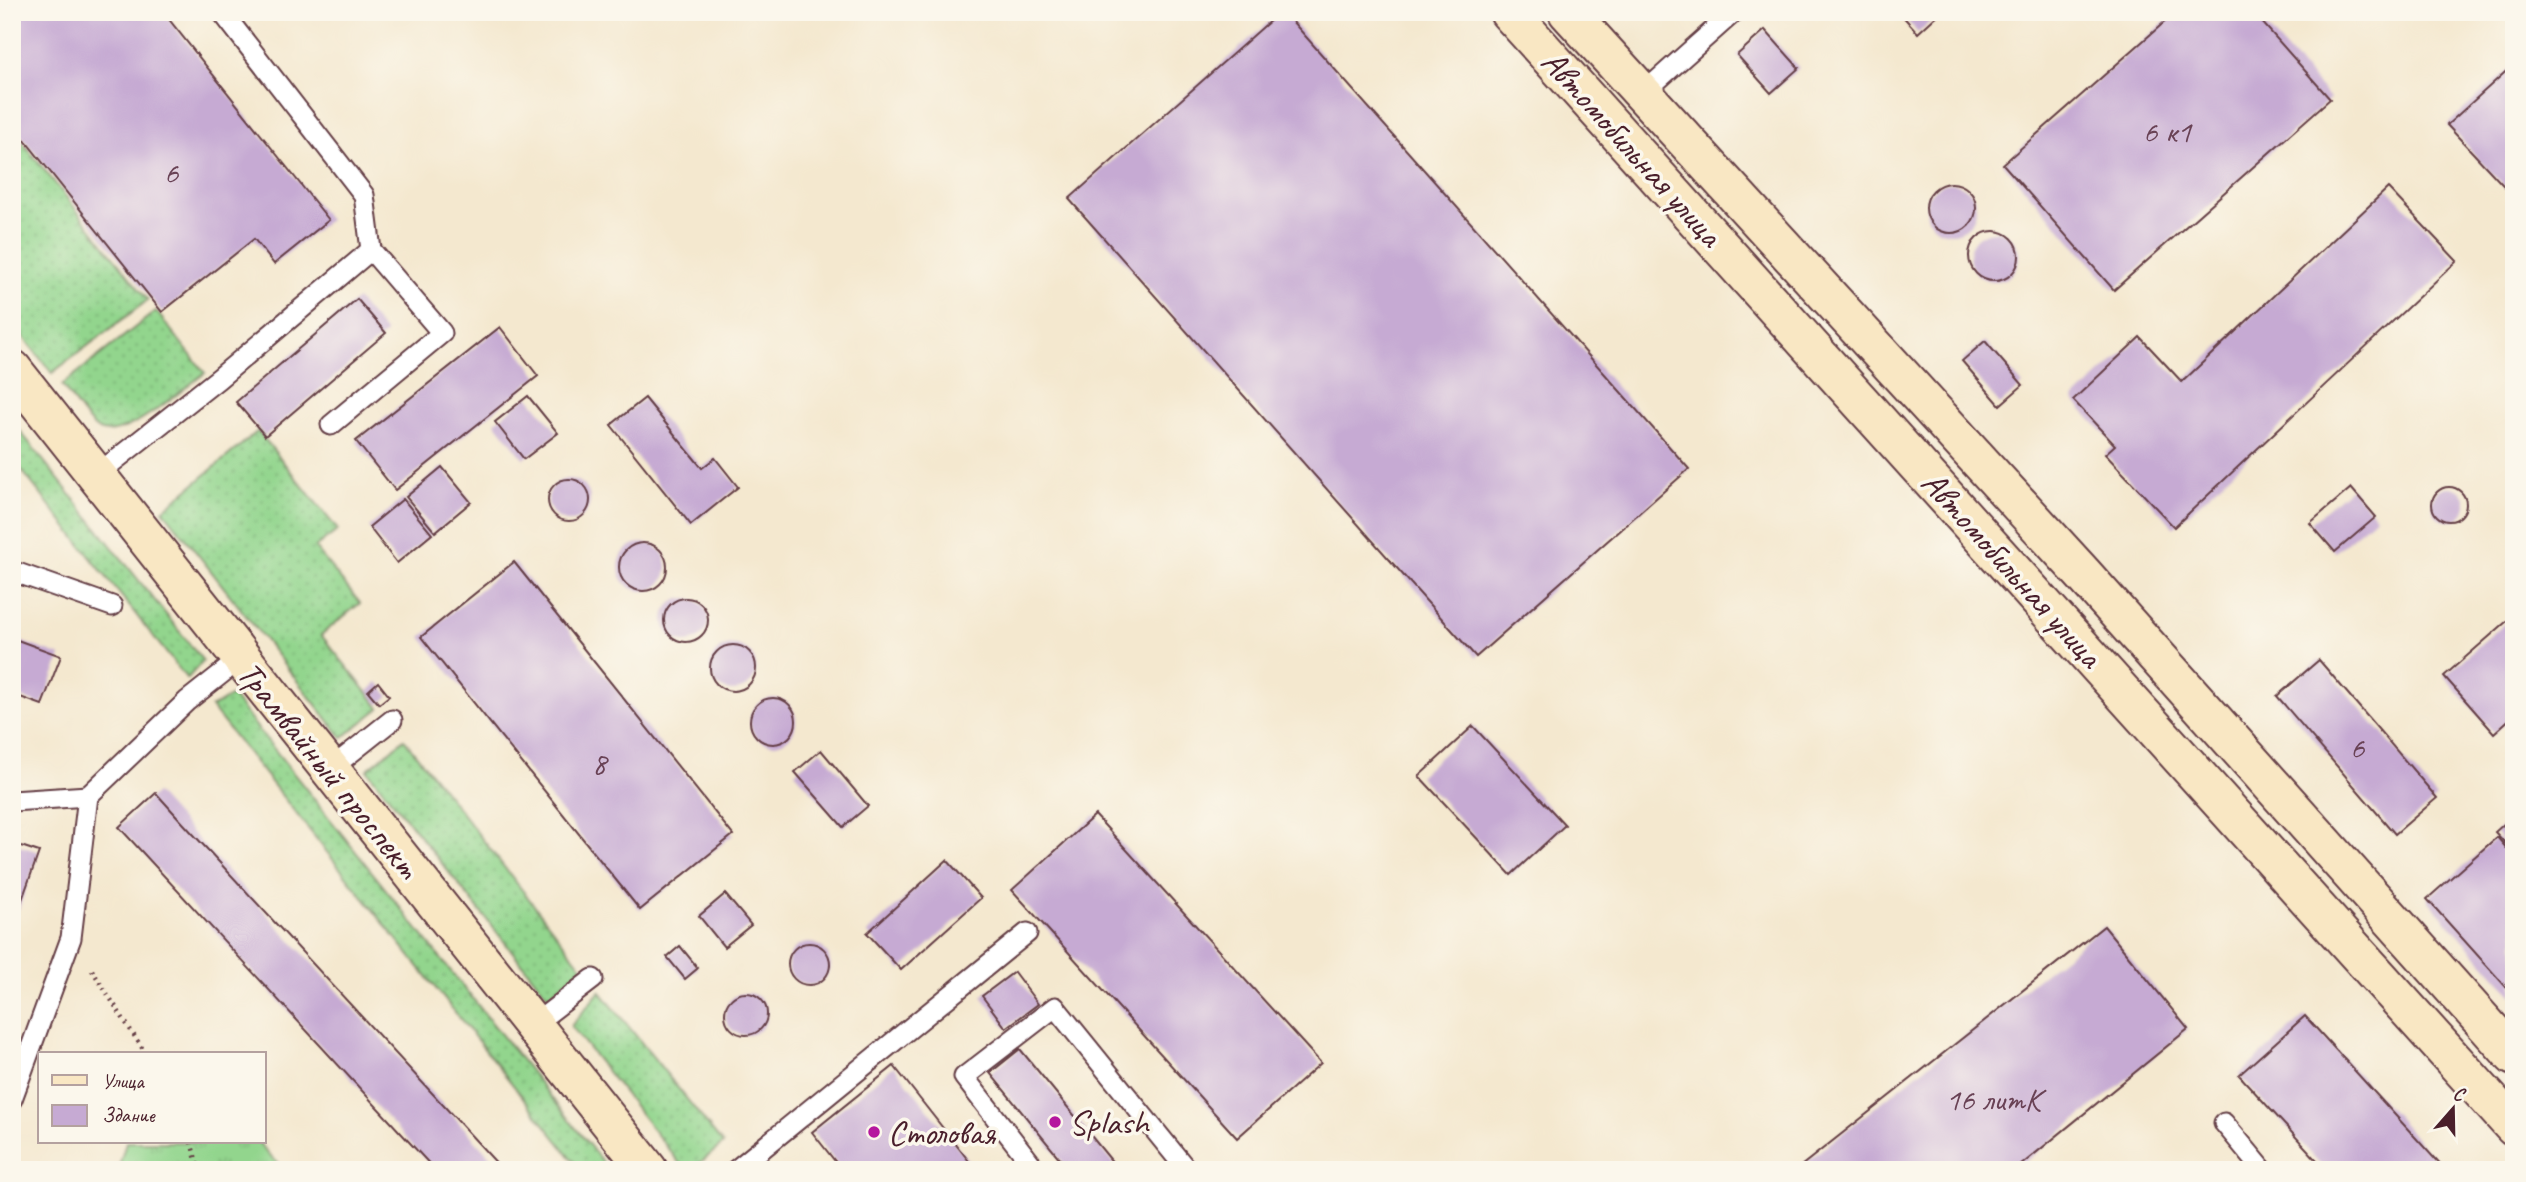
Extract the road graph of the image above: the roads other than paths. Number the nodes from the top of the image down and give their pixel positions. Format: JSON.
{"nodes":[{"id":1,"x":222,"y":12,"type":"edge"},
{"id":2,"x":1509,"y":12,"type":"edge"},
{"id":3,"x":1568,"y":12,"type":"edge"},
{"id":4,"x":1734,"y":12,"type":"edge"},
{"id":5,"x":1642,"y":94,"type":"junction"},
{"id":6,"x":371,"y":250,"type":"junction"},
{"id":7,"x":12,"y":369,"type":"edge"},
{"id":8,"x":331,"y":425,"type":"dead end"},
{"id":9,"x":95,"y":476,"type":"junction"},
{"id":10,"x":12,"y":571,"type":"edge"},
{"id":11,"x":112,"y":606,"type":"dead end"},
{"id":12,"x":240,"y":659,"type":"junction"},
{"id":13,"x":392,"y":720,"type":"dead end"},
{"id":14,"x":329,"y":770,"type":"junction"},
{"id":15,"x":88,"y":796,"type":"junction"},
{"id":16,"x":12,"y":802,"type":"edge"},
{"id":17,"x":1027,"y":933,"type":"dead end"},
{"id":18,"x":593,"y":979,"type":"dead end"},
{"id":19,"x":533,"y":1026,"type":"junction"},
{"id":20,"x":2514,"y":1056,"type":"edge"},
{"id":21,"x":12,"y":1099,"type":"edge"},
{"id":22,"x":2224,"y":1123,"type":"dead end"},
{"id":23,"x":2514,"y":1127,"type":"edge"},
{"id":24,"x":761,"y":1162,"type":"edge"},
{"id":25,"x":648,"y":1170,"type":"edge"},
{"id":26,"x":736,"y":1170,"type":"edge"},
{"id":27,"x":1036,"y":1170,"type":"edge"},
{"id":28,"x":1187,"y":1170,"type":"edge"},
{"id":29,"x":2263,"y":1170,"type":"edge"}],
"edges":[{"from":1,"to":6,"type":"lane"},
{"from":2,"to":23,"type":"main road","name":"Автомобильная улица"},
{"from":3,"to":5,"type":"main road","name":"Автомобильная улица"},
{"from":4,"to":5,"type":"lane"},
{"from":5,"to":20,"type":"main road","name":"Автомобильная улица"},
{"from":6,"to":8,"type":"lane"},
{"from":6,"to":9,"type":"lane"},
{"from":7,"to":9,"type":"main road","name":"Трамвайный проспект"},
{"from":9,"to":12,"type":"main road","name":"Трамвайный проспект"},
{"from":10,"to":11,"type":"lane"},
{"from":12,"to":14,"type":"main road","name":"Трамвайный проспект"},
{"from":12,"to":15,"type":"lane"},
{"from":13,"to":14,"type":"lane"},
{"from":14,"to":19,"type":"main road","name":"Трамвайный проспект"},
{"from":15,"to":16,"type":"lane"},
{"from":15,"to":21,"type":"lane"},
{"from":17,"to":24,"type":"lane"},
{"from":18,"to":19,"type":"lane"},
{"from":19,"to":25,"type":"main road","name":"Трамвайный проспект"},
{"from":22,"to":29,"type":"lane"},
{"from":24,"to":26,"type":"lane"},
{"from":27,"to":28,"type":"lane"}]}
